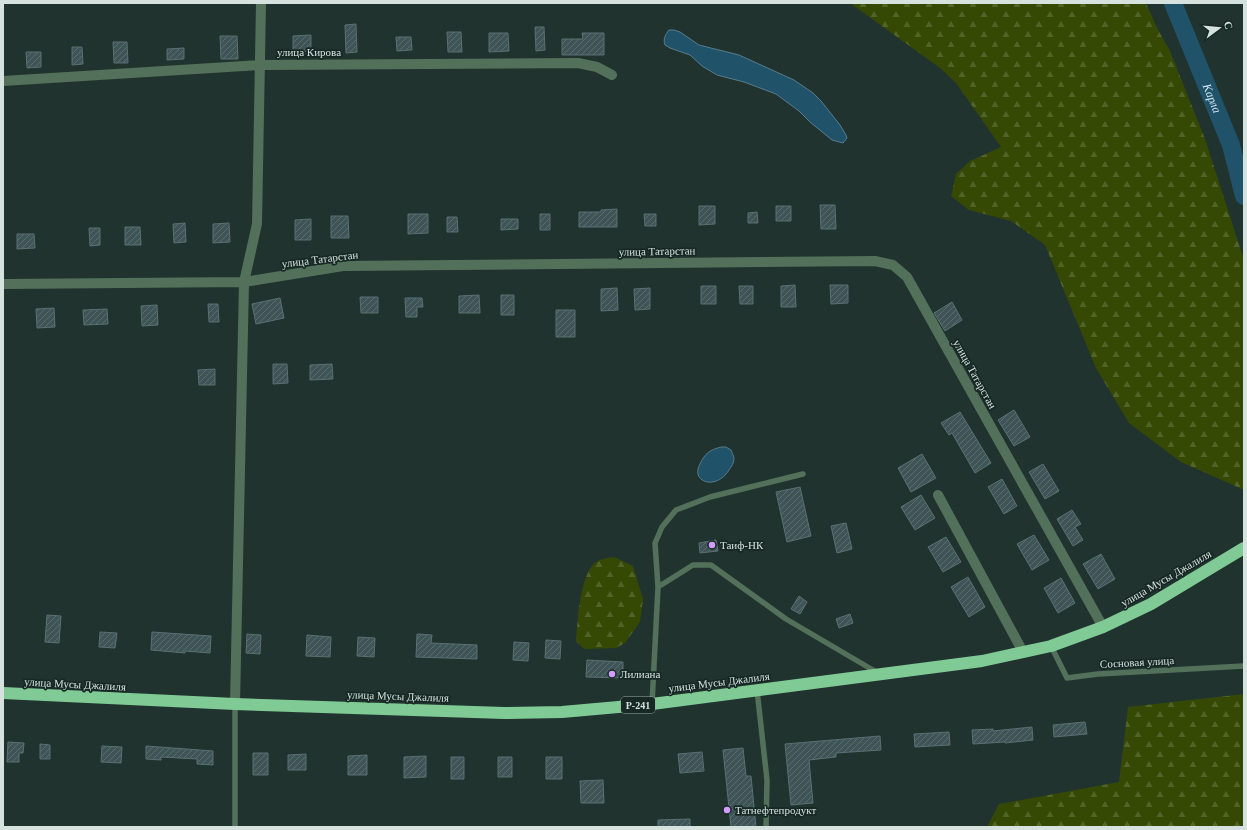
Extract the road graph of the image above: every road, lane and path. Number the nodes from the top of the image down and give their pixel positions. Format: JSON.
{"nodes":[{"id":1,"x":261,"y":3,"type":"edge"},
{"id":2,"x":260,"y":65,"type":"junction"},
{"id":3,"x":612,"y":75,"type":"dead end"},
{"id":4,"x":3,"y":81,"type":"edge"},
{"id":5,"x":244,"y":282,"type":"junction"},
{"id":6,"x":3,"y":284,"type":"edge"},
{"id":7,"x":804,"y":474,"type":"dead end"},
{"id":8,"x":938,"y":495,"type":"dead end"},
{"id":9,"x":1244,"y":548,"type":"edge"},
{"id":10,"x":658,"y":587,"type":"junction"},
{"id":11,"x":1103,"y":627,"type":"junction"},
{"id":12,"x":1051,"y":646,"type":"junction"},
{"id":13,"x":1023,"y":652,"type":"junction"},
{"id":14,"x":1244,"y":666,"type":"edge"},
{"id":15,"x":880,"y":674,"type":"junction"},
{"id":16,"x":757,"y":690,"type":"junction"},
{"id":17,"x":3,"y":693,"type":"edge"},
{"id":18,"x":235,"y":704,"type":"junction"},
{"id":19,"x":652,"y":704,"type":"junction"},
{"id":20,"x":235,"y":827,"type":"edge"},
{"id":21,"x":766,"y":827,"type":"edge"}],
"edges":[{"from":1,"to":2,"type":"street"},
{"from":2,"to":3,"type":"street","name":"улица Кирова"},
{"from":2,"to":4,"type":"street","name":"улица Кирова"},
{"from":2,"to":5,"type":"street"},
{"from":5,"to":6,"type":"street","name":"улица Татарстан"},
{"from":5,"to":11,"type":"street","name":"улица Татарстан"},
{"from":5,"to":18,"type":"street"},
{"from":7,"to":10,"type":"lane"},
{"from":8,"to":13,"type":"street"},
{"from":9,"to":11,"type":"highway","name":"улица Мусы Джалиля","number":"Р-241"},
{"from":10,"to":15,"type":"lane"},
{"from":10,"to":19,"type":"lane"},
{"from":11,"to":12,"type":"highway","name":"улица Мусы Джалиля","number":"Р-241"},
{"from":12,"to":13,"type":"highway","name":"улица Мусы Джалиля","number":"Р-241"},
{"from":12,"to":14,"type":"lane","name":"Сосновая улица"},
{"from":13,"to":15,"type":"highway","name":"улица Мусы Джалиля","number":"Р-241"},
{"from":15,"to":16,"type":"highway","name":"улица Мусы Джалиля","number":"Р-241"},
{"from":16,"to":19,"type":"highway","name":"улица Мусы Джалиля","number":"Р-241"},
{"from":16,"to":21,"type":"lane"},
{"from":17,"to":18,"type":"highway","name":"улица Мусы Джалиля","number":"Р-241"},
{"from":18,"to":19,"type":"highway","name":"улица Мусы Джалиля","number":"Р-241"},
{"from":18,"to":20,"type":"lane"}]}
